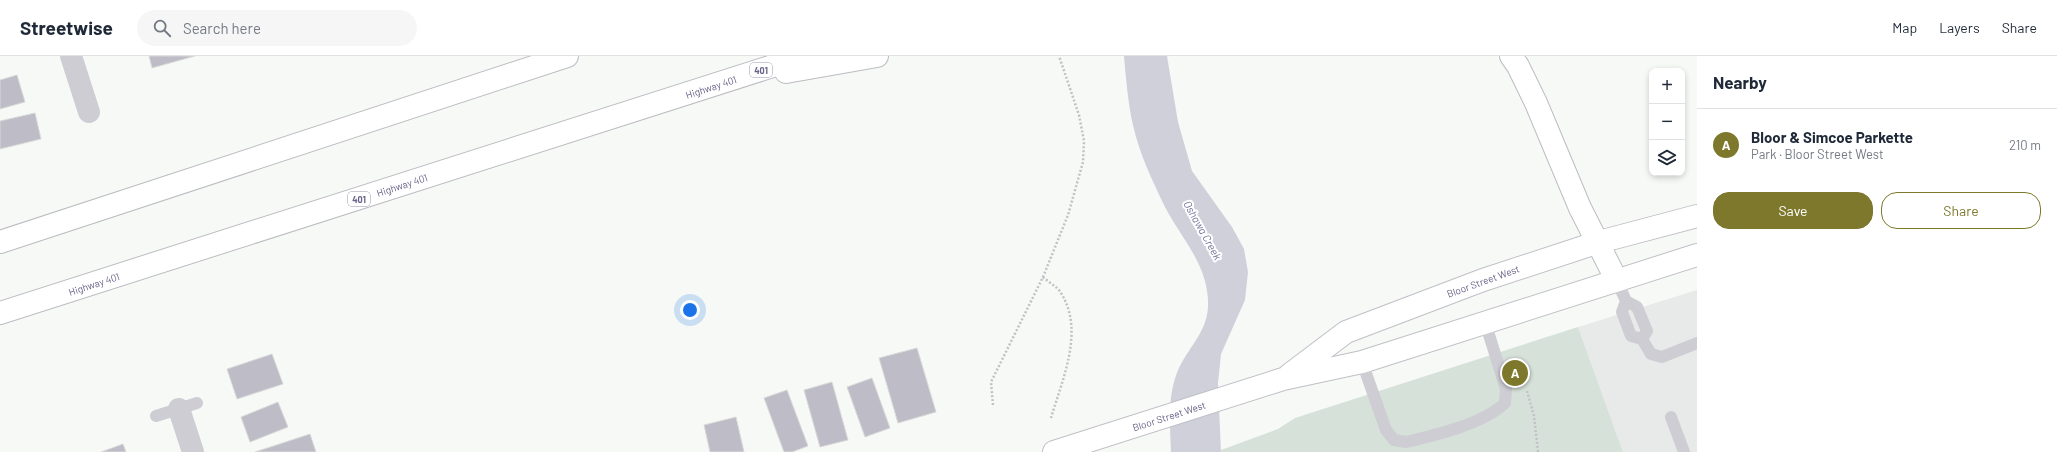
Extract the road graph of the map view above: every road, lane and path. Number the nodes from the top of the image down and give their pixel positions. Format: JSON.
{"nodes":[{"id":1,"x":71,"y":56,"type":"edge"},
{"id":2,"x":567,"y":56,"type":"edge"},
{"id":3,"x":804,"y":56,"type":"edge"},
{"id":4,"x":877,"y":56,"type":"edge"},
{"id":5,"x":1059,"y":56,"type":"edge"},
{"id":6,"x":1511,"y":56,"type":"edge"},
{"id":7,"x":718,"y":85,"type":"junction"},
{"id":8,"x":89,"y":112,"type":"dead end"},
{"id":9,"x":1697,"y":216,"type":"edge"},
{"id":10,"x":0,"y":242,"type":"edge"},
{"id":11,"x":1599,"y":242,"type":"junction"},
{"id":12,"x":1697,"y":255,"type":"edge"},
{"id":13,"x":1043,"y":277,"type":"junction"},
{"id":14,"x":1616,"y":279,"type":"junction"},
{"id":15,"x":1626,"y":301,"type":"junction"},
{"id":16,"x":0,"y":313,"type":"edge"},
{"id":17,"x":1485,"y":322,"type":"junction"},
{"id":18,"x":1642,"y":338,"type":"junction"},
{"id":19,"x":1697,"y":343,"type":"edge"},
{"id":20,"x":1362,"y":362,"type":"junction"},
{"id":21,"x":1283,"y":379,"type":"junction"},
{"id":22,"x":993,"y":405,"type":"dead end"},
{"id":23,"x":188,"y":406,"type":"joint"},
{"id":24,"x":156,"y":416,"type":"dead end"},
{"id":25,"x":1671,"y":417,"type":"dead end"},
{"id":26,"x":1051,"y":418,"type":"dead end"},
{"id":27,"x":193,"y":452,"type":"edge"},
{"id":28,"x":1055,"y":452,"type":"edge"},
{"id":29,"x":1684,"y":452,"type":"edge"}],
"edges":[{"from":1,"to":8,"type":"street"},
{"from":2,"to":10,"type":"main road"},
{"from":3,"to":7,"type":"main road","name":"Highway 401","number":"401"},
{"from":4,"to":7,"type":"main road"},
{"from":5,"to":13,"type":"path"},
{"from":6,"to":11,"type":"main road"},
{"from":7,"to":16,"type":"main road","name":"Highway 401","number":"401"},
{"from":9,"to":11,"type":"main road","name":"Bloor Street West"},
{"from":11,"to":14,"type":"main road"},
{"from":11,"to":21,"type":"main road","name":"Bloor Street West"},
{"from":12,"to":14,"type":"main road","name":"Bloor Street West"},
{"from":13,"to":22,"type":"path"},
{"from":13,"to":26,"type":"path"},
{"from":14,"to":15,"type":"lane"},
{"from":14,"to":17,"type":"main road","name":"Bloor Street West"},
{"from":15,"to":18,"type":"lane"},
{"from":15,"to":18,"type":"lane"},
{"from":17,"to":20,"type":"main road","name":"Bloor Street West"},
{"from":17,"to":20,"type":"lane"},
{"from":18,"to":19,"type":"lane"},
{"from":20,"to":21,"type":"main road","name":"Bloor Street West"},
{"from":21,"to":28,"type":"main road","name":"Bloor Street West"},
{"from":23,"to":24,"type":"lane"},
{"from":23,"to":27,"type":"street"},
{"from":25,"to":29,"type":"lane"}]}
